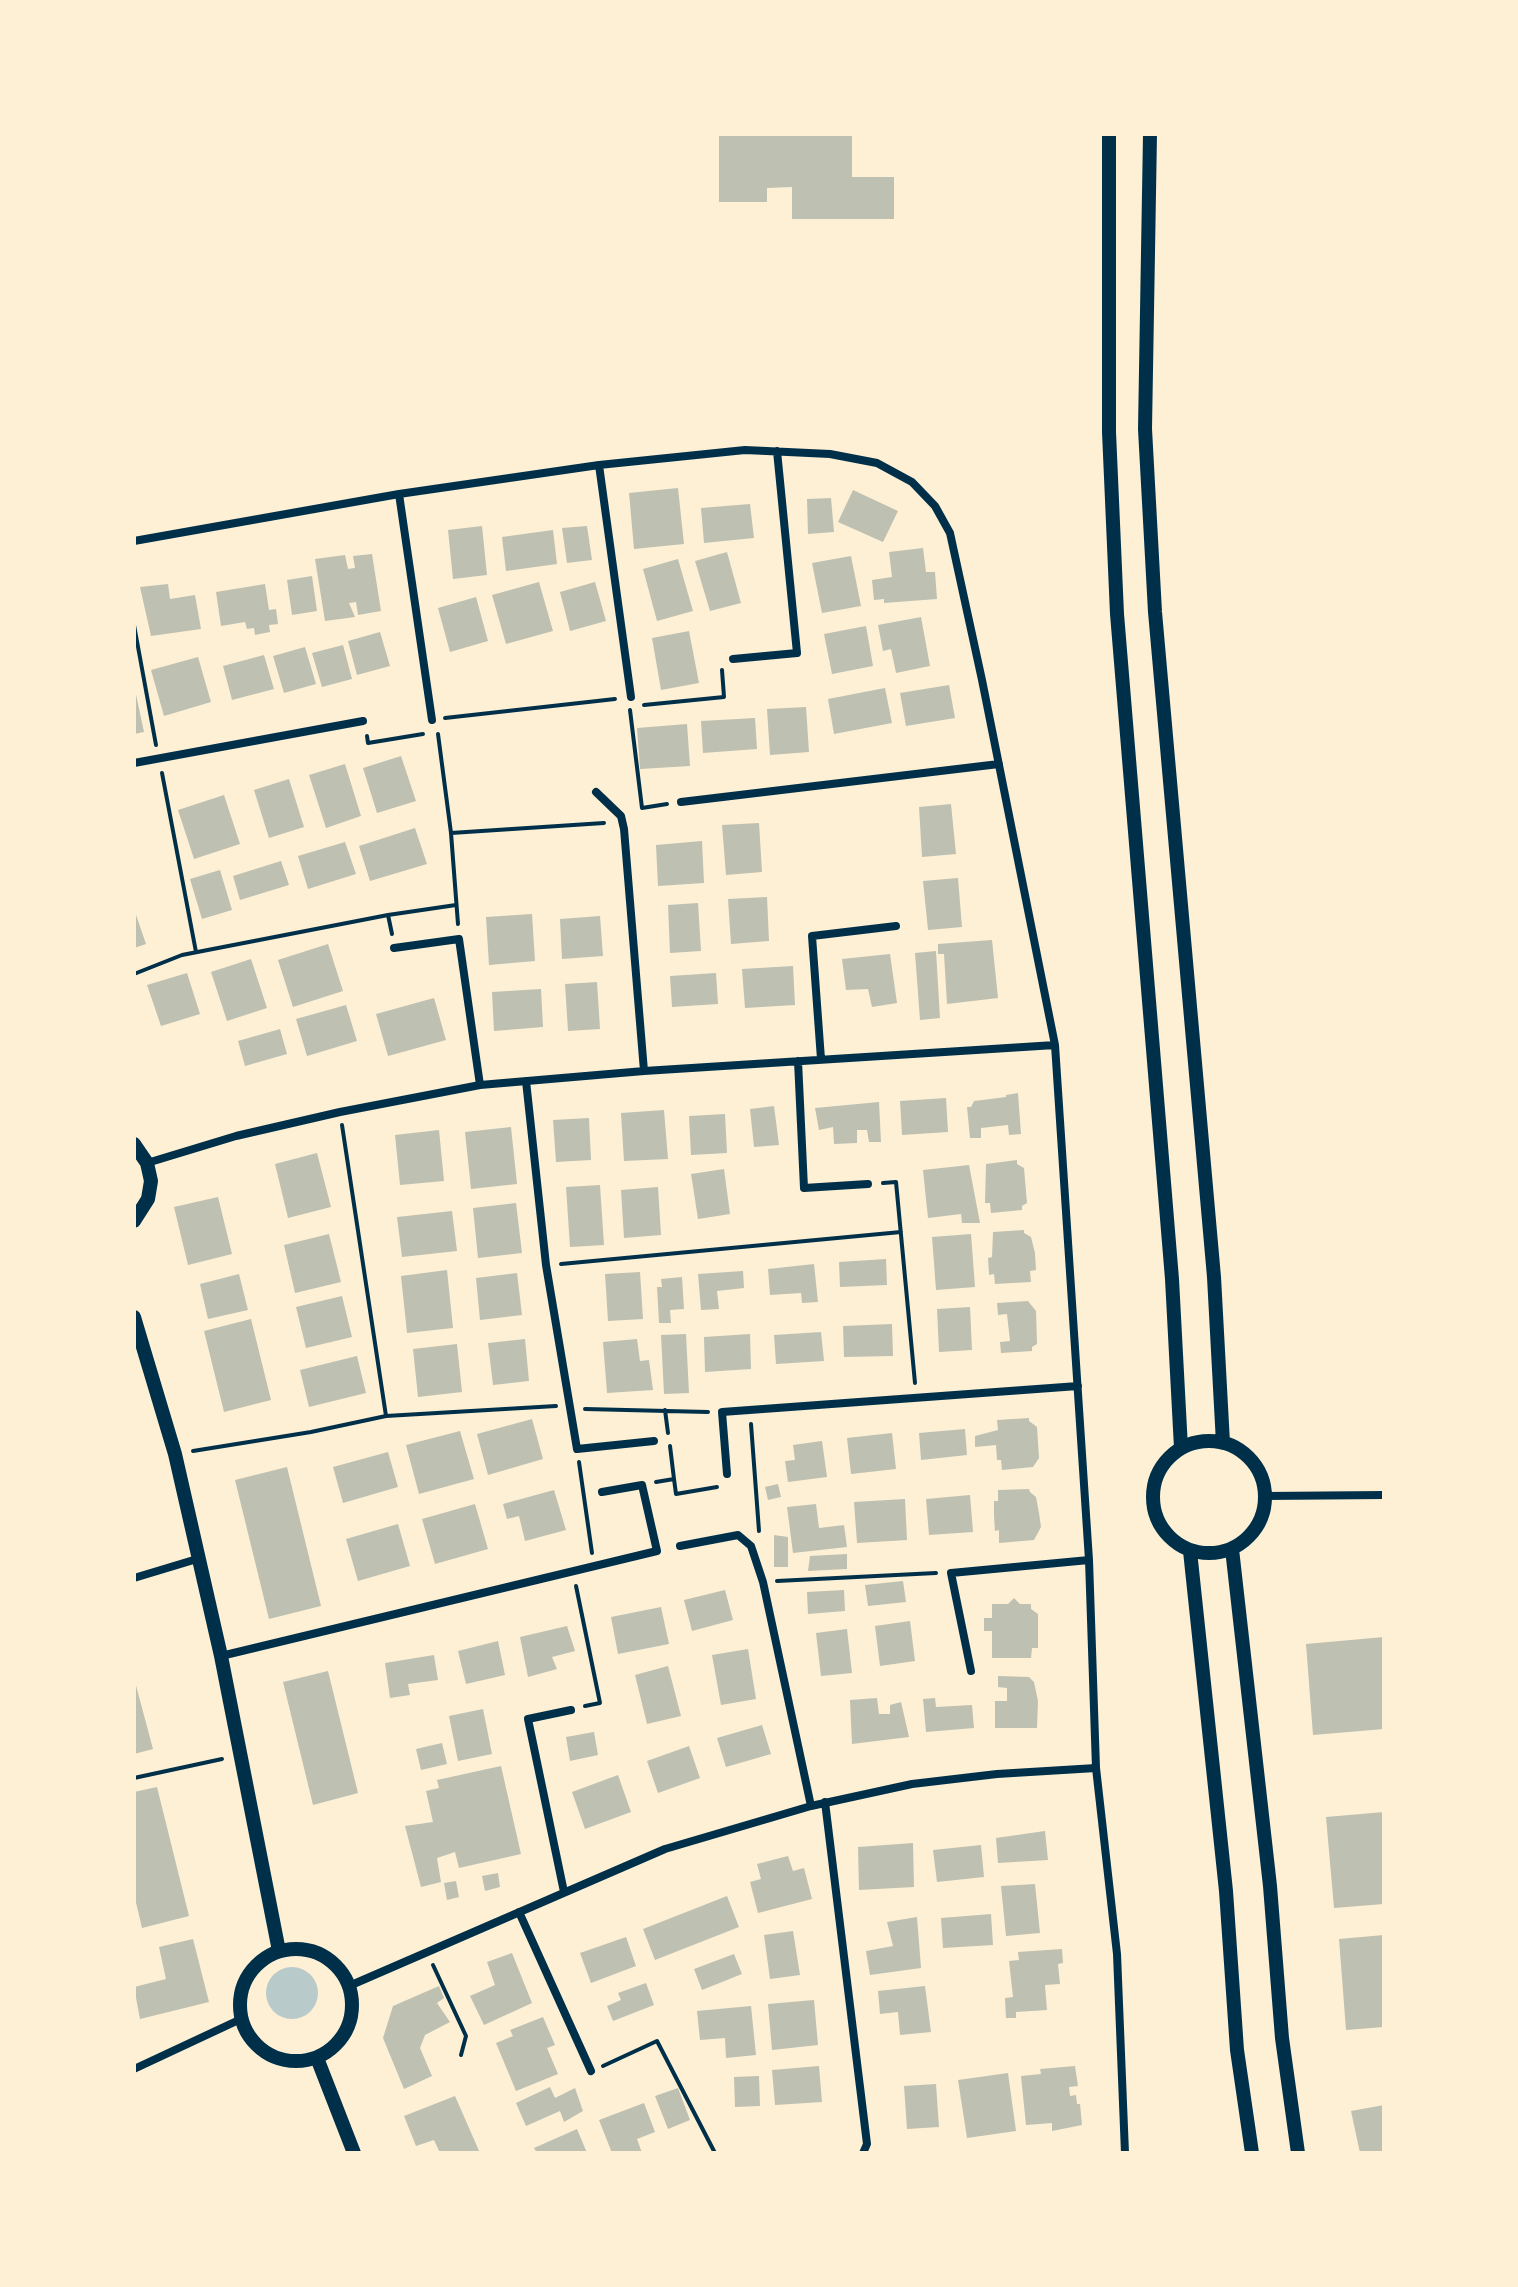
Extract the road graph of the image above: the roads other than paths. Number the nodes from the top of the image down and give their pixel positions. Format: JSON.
{"nodes":[{"id":1,"x":1109,"y":134,"type":"edge"},
{"id":2,"x":1150,"y":134,"type":"edge"},
{"id":3,"x":777,"y":451,"type":"junction"},
{"id":4,"x":599,"y":465,"type":"junction"},
{"id":5,"x":399,"y":494,"type":"junction"},
{"id":6,"x":134,"y":541,"type":"edge"},
{"id":7,"x":733,"y":659,"type":"road end"},
{"id":8,"x":631,"y":697,"type":"road end"},
{"id":9,"x":432,"y":720,"type":"road end"},
{"id":10,"x":363,"y":721,"type":"road end"},
{"id":11,"x":134,"y":763,"type":"edge"},
{"id":12,"x":999,"y":764,"type":"junction"},
{"id":13,"x":596,"y":792,"type":"dead end"},
{"id":14,"x":681,"y":802,"type":"road end"},
{"id":15,"x":896,"y":926,"type":"dead end"},
{"id":16,"x":394,"y":948,"type":"road end"},
{"id":17,"x":1055,"y":1045,"type":"junction"},
{"id":18,"x":821,"y":1059,"type":"junction"},
{"id":19,"x":798,"y":1061,"type":"junction"},
{"id":20,"x":644,"y":1071,"type":"junction"},
{"id":21,"x":526,"y":1081,"type":"junction"},
{"id":22,"x":480,"y":1085,"type":"junction"},
{"id":23,"x":134,"y":1144,"type":"edge"},
{"id":24,"x":147,"y":1163,"type":"junction"},
{"id":25,"x":868,"y":1184,"type":"road end"},
{"id":26,"x":134,"y":1221,"type":"edge"},
{"id":27,"x":134,"y":1317,"type":"edge"},
{"id":28,"x":1078,"y":1386,"type":"junction"},
{"id":29,"x":654,"y":1441,"type":"dead end"},
{"id":30,"x":1223,"y":1443,"type":"junction"},
{"id":31,"x":1181,"y":1448,"type":"junction"},
{"id":32,"x":727,"y":1474,"type":"road end"},
{"id":33,"x":602,"y":1492,"type":"dead end"},
{"id":34,"x":1384,"y":1495,"type":"edge"},
{"id":35,"x":1265,"y":1496,"type":"junction"},
{"id":36,"x":680,"y":1546,"type":"dead end"},
{"id":37,"x":1232,"y":1549,"type":"junction"},
{"id":38,"x":1190,"y":1551,"type":"junction"},
{"id":39,"x":197,"y":1559,"type":"junction"},
{"id":40,"x":1089,"y":1560,"type":"junction"},
{"id":41,"x":134,"y":1578,"type":"edge"},
{"id":42,"x":221,"y":1656,"type":"junction"},
{"id":43,"x":971,"y":1671,"type":"dead end"},
{"id":44,"x":571,"y":1710,"type":"road end"},
{"id":45,"x":1096,"y":1768,"type":"junction"},
{"id":46,"x":825,"y":1802,"type":"junction"},
{"id":47,"x":811,"y":1806,"type":"junction"},
{"id":48,"x":564,"y":1892,"type":"junction"},
{"id":49,"x":519,"y":1912,"type":"junction"},
{"id":50,"x":279,"y":1951,"type":"junction"},
{"id":51,"x":349,"y":1986,"type":"junction"},
{"id":52,"x":241,"y":2019,"type":"junction"},
{"id":53,"x":317,"y":2058,"type":"junction"},
{"id":54,"x":134,"y":2069,"type":"edge"},
{"id":55,"x":591,"y":2071,"type":"road end"},
{"id":56,"x":354,"y":2153,"type":"edge"},
{"id":57,"x":863,"y":2153,"type":"edge"},
{"id":58,"x":1125,"y":2153,"type":"edge"},
{"id":59,"x":1252,"y":2153,"type":"edge"},
{"id":60,"x":1298,"y":2153,"type":"edge"}],
"edges":[{"from":1,"to":31,"type":"street"},
{"from":2,"to":30,"type":"street"},
{"from":3,"to":4,"type":"street"},
{"from":3,"to":7,"type":"street"},
{"from":3,"to":12,"type":"street"},
{"from":4,"to":5,"type":"street"},
{"from":4,"to":8,"type":"street"},
{"from":5,"to":6,"type":"street"},
{"from":5,"to":9,"type":"street"},
{"from":10,"to":11,"type":"street"},
{"from":12,"to":14,"type":"street"},
{"from":12,"to":17,"type":"street"},
{"from":13,"to":20,"type":"street"},
{"from":15,"to":18,"type":"street"},
{"from":16,"to":22,"type":"street"},
{"from":17,"to":18,"type":"street"},
{"from":17,"to":28,"type":"street"},
{"from":18,"to":19,"type":"street"},
{"from":19,"to":20,"type":"street"},
{"from":19,"to":25,"type":"street"},
{"from":20,"to":21,"type":"street"},
{"from":21,"to":22,"type":"street"},
{"from":21,"to":29,"type":"street"},
{"from":22,"to":24,"type":"street"},
{"from":23,"to":24,"type":"street"},
{"from":24,"to":26,"type":"street"},
{"from":27,"to":39,"type":"street"},
{"from":28,"to":32,"type":"street"},
{"from":28,"to":40,"type":"street"},
{"from":30,"to":31,"type":"street"},
{"from":30,"to":35,"type":"street"},
{"from":31,"to":38,"type":"street"},
{"from":33,"to":42,"type":"street"},
{"from":34,"to":35,"type":"street"},
{"from":35,"to":37,"type":"street"},
{"from":36,"to":47,"type":"street"},
{"from":37,"to":38,"type":"street"},
{"from":37,"to":60,"type":"street"},
{"from":38,"to":59,"type":"street"},
{"from":39,"to":41,"type":"street"},
{"from":39,"to":42,"type":"street"},
{"from":40,"to":43,"type":"street"},
{"from":40,"to":45,"type":"street"},
{"from":42,"to":50,"type":"street"},
{"from":44,"to":48,"type":"street"},
{"from":45,"to":46,"type":"street"},
{"from":45,"to":58,"type":"street"},
{"from":46,"to":47,"type":"street"},
{"from":46,"to":57,"type":"street"},
{"from":47,"to":48,"type":"street"},
{"from":48,"to":49,"type":"street"},
{"from":49,"to":51,"type":"street"},
{"from":49,"to":55,"type":"street"},
{"from":50,"to":51,"type":"street"},
{"from":50,"to":52,"type":"street"},
{"from":51,"to":53,"type":"street"},
{"from":52,"to":53,"type":"street"},
{"from":52,"to":54,"type":"street"},
{"from":53,"to":56,"type":"street"}]}
